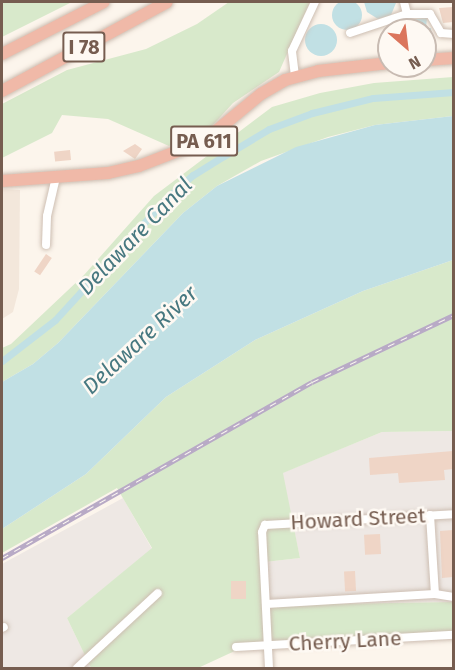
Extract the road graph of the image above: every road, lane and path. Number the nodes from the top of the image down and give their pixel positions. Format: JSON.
{"nodes":[{"id":1,"x":104,"y":2,"type":"edge"},
{"id":2,"x":167,"y":2,"type":"edge"},
{"id":3,"x":315,"y":2,"type":"edge"},
{"id":4,"x":404,"y":2,"type":"edge"},
{"id":5,"x":406,"y":14,"type":"junction"},
{"id":6,"x":350,"y":33,"type":"dead end"},
{"id":7,"x":453,"y":34,"type":"edge"},
{"id":8,"x":2,"y":54,"type":"edge"},
{"id":9,"x":453,"y":58,"type":"edge"},
{"id":10,"x":437,"y":59,"type":"edge"},
{"id":11,"x":377,"y":65,"type":"edge"},
{"id":12,"x":295,"y":76,"type":"junction"},
{"id":13,"x":2,"y":91,"type":"edge"},
{"id":14,"x":56,"y":178,"type":"junction"},
{"id":15,"x":2,"y":181,"type":"edge"},
{"id":16,"x":46,"y":245,"type":"dead end"},
{"id":17,"x":453,"y":514,"type":"edge"},
{"id":18,"x":430,"y":515,"type":"junction"},
{"id":19,"x":158,"y":593,"type":"dead end"},
{"id":20,"x":435,"y":594,"type":"junction"},
{"id":21,"x":453,"y":597,"type":"edge"},
{"id":22,"x":266,"y":604,"type":"junction"},
{"id":23,"x":453,"y":635,"type":"edge"},
{"id":24,"x":268,"y":645,"type":"junction"},
{"id":25,"x":236,"y":648,"type":"dead end"},
{"id":26,"x":77,"y":669,"type":"edge"},
{"id":27,"x":269,"y":669,"type":"edge"}],
"edges":[{"from":1,"to":8,"type":"highway","number":"I 78"},
{"from":2,"to":13,"type":"highway","number":"I 78"},
{"from":3,"to":12,"type":"street"},
{"from":4,"to":5,"type":"street"},
{"from":5,"to":6,"type":"street"},
{"from":5,"to":7,"type":"street"},
{"from":9,"to":10,"type":"highway"},
{"from":11,"to":12,"type":"highway","number":"PA 611"},
{"from":12,"to":14,"type":"highway","number":"PA 611"},
{"from":14,"to":15,"type":"highway","number":"PA 611"},
{"from":14,"to":16,"type":"street"},
{"from":17,"to":18,"type":"street","name":"Howard Street"},
{"from":18,"to":20,"type":"street"},
{"from":18,"to":22,"type":"street","name":"Howard Street"},
{"from":19,"to":26,"type":"street"},
{"from":20,"to":21,"type":"street"},
{"from":20,"to":22,"type":"street"},
{"from":22,"to":24,"type":"street"},
{"from":23,"to":24,"type":"street","name":"Cherry Lane"},
{"from":24,"to":25,"type":"street","name":"Cherry Lane"},
{"from":24,"to":27,"type":"street"}]}
